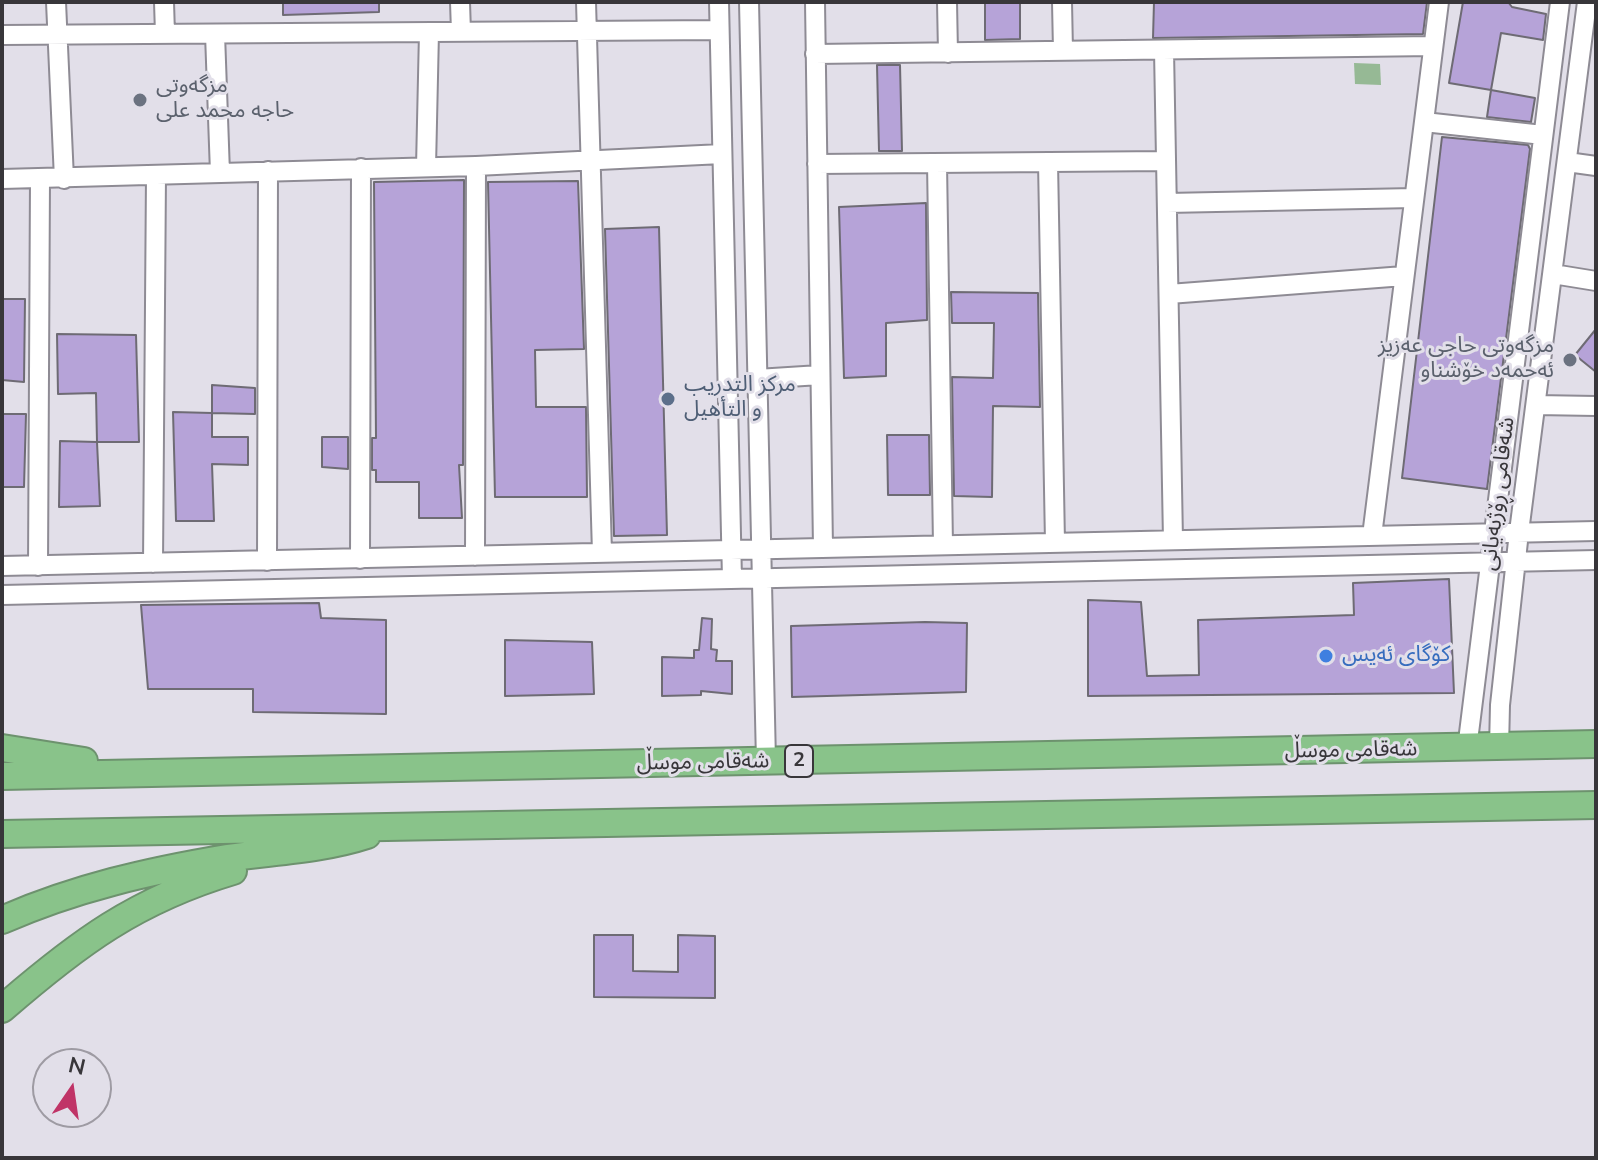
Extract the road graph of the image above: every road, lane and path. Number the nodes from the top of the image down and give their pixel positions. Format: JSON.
{"nodes":[{"id":1,"x":56,"y":2,"type":"edge"},
{"id":2,"x":164,"y":2,"type":"edge"},
{"id":3,"x":460,"y":2,"type":"edge"},
{"id":4,"x":586,"y":2,"type":"edge"},
{"id":5,"x":719,"y":2,"type":"edge"},
{"id":6,"x":749,"y":2,"type":"edge"},
{"id":7,"x":815,"y":2,"type":"edge"},
{"id":8,"x":947,"y":2,"type":"edge"},
{"id":9,"x":1062,"y":2,"type":"edge"},
{"id":10,"x":1439,"y":2,"type":"edge"},
{"id":11,"x":1560,"y":2,"type":"edge"},
{"id":12,"x":1587,"y":2,"type":"edge"},
{"id":13,"x":719,"y":30,"type":"junction"},
{"id":14,"x":587,"y":31,"type":"junction"},
{"id":15,"x":429,"y":32,"type":"junction"},
{"id":16,"x":461,"y":32,"type":"junction"},
{"id":17,"x":165,"y":34,"type":"junction"},
{"id":18,"x":215,"y":34,"type":"junction"},
{"id":19,"x":2,"y":35,"type":"edge"},
{"id":20,"x":58,"y":35,"type":"junction"},
{"id":21,"x":1433,"y":46,"type":"junction"},
{"id":22,"x":1164,"y":50,"type":"junction"},
{"id":23,"x":1588,"y":50,"type":"edge"},
{"id":24,"x":1063,"y":51,"type":"junction"},
{"id":25,"x":948,"y":53,"type":"junction"},
{"id":26,"x":815,"y":54,"type":"junction"},
{"id":27,"x":1424,"y":122,"type":"junction"},
{"id":28,"x":1543,"y":135,"type":"junction"},
{"id":29,"x":722,"y":154,"type":"junction"},
{"id":30,"x":591,"y":157,"type":"junction"},
{"id":31,"x":1166,"y":161,"type":"junction"},
{"id":32,"x":1048,"y":162,"type":"junction"},
{"id":33,"x":1567,"y":162,"type":"junction"},
{"id":34,"x":937,"y":163,"type":"junction"},
{"id":35,"x":817,"y":164,"type":"junction"},
{"id":36,"x":476,"y":166,"type":"junction"},
{"id":37,"x":1596,"y":166,"type":"edge"},
{"id":38,"x":426,"y":167,"type":"junction"},
{"id":39,"x":361,"y":168,"type":"junction"},
{"id":40,"x":268,"y":171,"type":"junction"},
{"id":41,"x":220,"y":173,"type":"junction"},
{"id":42,"x":156,"y":175,"type":"junction"},
{"id":43,"x":2,"y":179,"type":"edge"},
{"id":44,"x":40,"y":179,"type":"junction"},
{"id":45,"x":64,"y":179,"type":"junction"},
{"id":46,"x":1414,"y":198,"type":"junction"},
{"id":47,"x":1167,"y":203,"type":"junction"},
{"id":48,"x":1553,"y":274,"type":"junction"},
{"id":49,"x":1404,"y":276,"type":"junction"},
{"id":50,"x":1596,"y":281,"type":"edge"},
{"id":51,"x":1169,"y":294,"type":"junction"},
{"id":52,"x":820,"y":375,"type":"junction"},
{"id":53,"x":757,"y":379,"type":"junction"},
{"id":54,"x":1536,"y":405,"type":"junction"},
{"id":55,"x":1596,"y":406,"type":"edge"},
{"id":56,"x":1596,"y":531,"type":"edge"},
{"id":57,"x":1519,"y":532,"type":"junction"},
{"id":58,"x":1494,"y":533,"type":"junction"},
{"id":59,"x":1372,"y":536,"type":"junction"},
{"id":60,"x":1173,"y":540,"type":"junction"},
{"id":61,"x":1107,"y":542,"type":"junction"},
{"id":62,"x":1055,"y":543,"type":"junction"},
{"id":63,"x":943,"y":545,"type":"junction"},
{"id":64,"x":823,"y":548,"type":"junction"},
{"id":65,"x":761,"y":549,"type":"junction"},
{"id":66,"x":731,"y":551,"type":"junction"},
{"id":67,"x":602,"y":553,"type":"junction"},
{"id":68,"x":475,"y":556,"type":"junction"},
{"id":69,"x":325,"y":559,"type":"junction"},
{"id":70,"x":360,"y":559,"type":"junction"},
{"id":71,"x":1596,"y":560,"type":"edge"},
{"id":72,"x":267,"y":561,"type":"junction"},
{"id":73,"x":1516,"y":561,"type":"junction"},
{"id":74,"x":1491,"y":562,"type":"junction"},
{"id":75,"x":153,"y":563,"type":"junction"},
{"id":76,"x":2,"y":566,"type":"edge"},
{"id":77,"x":38,"y":566,"type":"junction"},
{"id":78,"x":1109,"y":570,"type":"junction"},
{"id":79,"x":762,"y":578,"type":"junction"},
{"id":80,"x":732,"y":579,"type":"junction"},
{"id":81,"x":325,"y":588,"type":"junction"},
{"id":82,"x":2,"y":595,"type":"edge"},
{"id":83,"x":1474,"y":702,"type":"junction"},
{"id":84,"x":1500,"y":705,"type":"junction"},
{"id":85,"x":1596,"y":744,"type":"edge"},
{"id":86,"x":2,"y":748,"type":"edge"},
{"id":87,"x":1499,"y":748,"type":"junction"},
{"id":88,"x":1467,"y":749,"type":"junction"},
{"id":89,"x":766,"y":761,"type":"junction"},
{"id":90,"x":280,"y":770,"type":"junction"},
{"id":91,"x":2,"y":776,"type":"edge"},
{"id":92,"x":1596,"y":805,"type":"edge"},
{"id":93,"x":393,"y":825,"type":"junction"},
{"id":94,"x":2,"y":834,"type":"edge"},
{"id":95,"x":312,"y":849,"type":"junction"},
{"id":96,"x":2,"y":920,"type":"edge"},
{"id":97,"x":2,"y":1009,"type":"edge"}],
"edges":[{"from":1,"to":20,"type":"street"},
{"from":2,"to":17,"type":"street"},
{"from":3,"to":16,"type":"street"},
{"from":4,"to":14,"type":"street"},
{"from":5,"to":13,"type":"street"},
{"from":6,"to":53,"type":"street"},
{"from":7,"to":26,"type":"street"},
{"from":8,"to":25,"type":"street"},
{"from":9,"to":24,"type":"street"},
{"from":10,"to":21,"type":"street"},
{"from":11,"to":28,"type":"street","name":"شەقامی ڕۆژبەیانی"},
{"from":12,"to":23,"type":"street","name":"شەقامی ڕۆژبەیانی"},
{"from":13,"to":14,"type":"street"},
{"from":13,"to":29,"type":"street"},
{"from":14,"to":16,"type":"street"},
{"from":14,"to":30,"type":"street"},
{"from":15,"to":16,"type":"street"},
{"from":15,"to":18,"type":"street"},
{"from":15,"to":38,"type":"street"},
{"from":17,"to":18,"type":"street"},
{"from":17,"to":20,"type":"street"},
{"from":18,"to":41,"type":"street"},
{"from":19,"to":20,"type":"street"},
{"from":20,"to":45,"type":"street"},
{"from":21,"to":22,"type":"street"},
{"from":21,"to":27,"type":"street"},
{"from":22,"to":24,"type":"street"},
{"from":22,"to":31,"type":"street"},
{"from":23,"to":33,"type":"street","name":"شەقامی ڕۆژبەیانی"},
{"from":24,"to":25,"type":"street"},
{"from":25,"to":26,"type":"street"},
{"from":26,"to":35,"type":"street"},
{"from":27,"to":28,"type":"street"},
{"from":27,"to":46,"type":"street"},
{"from":28,"to":58,"type":"street","name":"شەقامی ڕۆژبەیانی"},
{"from":29,"to":30,"type":"street"},
{"from":29,"to":66,"type":"street"},
{"from":30,"to":36,"type":"street"},
{"from":30,"to":67,"type":"street"},
{"from":31,"to":32,"type":"street"},
{"from":31,"to":47,"type":"street"},
{"from":32,"to":34,"type":"street"},
{"from":32,"to":62,"type":"street"},
{"from":33,"to":37,"type":"street"},
{"from":33,"to":48,"type":"street","name":"شەقامی ڕۆژبەیانی"},
{"from":34,"to":35,"type":"street"},
{"from":34,"to":63,"type":"street"},
{"from":35,"to":52,"type":"street"},
{"from":36,"to":38,"type":"street"},
{"from":36,"to":68,"type":"street"},
{"from":38,"to":39,"type":"street"},
{"from":39,"to":40,"type":"street"},
{"from":39,"to":70,"type":"street"},
{"from":40,"to":41,"type":"street"},
{"from":40,"to":72,"type":"street"},
{"from":41,"to":42,"type":"street"},
{"from":42,"to":45,"type":"street"},
{"from":42,"to":75,"type":"street"},
{"from":43,"to":44,"type":"street"},
{"from":44,"to":45,"type":"street"},
{"from":44,"to":77,"type":"street"},
{"from":46,"to":47,"type":"street"},
{"from":46,"to":49,"type":"street"},
{"from":47,"to":51,"type":"street"},
{"from":48,"to":50,"type":"street"},
{"from":48,"to":54,"type":"street","name":"شەقامی ڕۆژبەیانی"},
{"from":49,"to":51,"type":"street"},
{"from":49,"to":59,"type":"street"},
{"from":51,"to":60,"type":"street"},
{"from":52,"to":53,"type":"street"},
{"from":52,"to":64,"type":"street"},
{"from":53,"to":65,"type":"street"},
{"from":54,"to":55,"type":"street"},
{"from":54,"to":57,"type":"street","name":"شەقامی ڕۆژبەیانی"},
{"from":56,"to":57,"type":"street"},
{"from":57,"to":58,"type":"street"},
{"from":57,"to":73,"type":"street","name":"شەقامی ڕۆژبەیانی"},
{"from":58,"to":59,"type":"street"},
{"from":58,"to":74,"type":"street","name":"شەقامی ڕۆژبەیانی"},
{"from":59,"to":60,"type":"street"},
{"from":60,"to":61,"type":"street"},
{"from":61,"to":62,"type":"street"},
{"from":61,"to":78,"type":"street"},
{"from":62,"to":63,"type":"street"},
{"from":63,"to":64,"type":"street"},
{"from":64,"to":65,"type":"street"},
{"from":65,"to":66,"type":"street"},
{"from":65,"to":79,"type":"street"},
{"from":66,"to":67,"type":"street"},
{"from":66,"to":80,"type":"street"},
{"from":67,"to":68,"type":"street"},
{"from":68,"to":70,"type":"street"},
{"from":69,"to":70,"type":"street"},
{"from":69,"to":72,"type":"street"},
{"from":69,"to":81,"type":"street"},
{"from":71,"to":73,"type":"street"},
{"from":72,"to":75,"type":"street"},
{"from":73,"to":74,"type":"street"},
{"from":73,"to":84,"type":"street","name":"شەقامی ڕۆژبەیانی"},
{"from":74,"to":78,"type":"street"},
{"from":74,"to":83,"type":"street","name":"شەقامی ڕۆژبەیانی"},
{"from":75,"to":77,"type":"street"},
{"from":76,"to":77,"type":"street"},
{"from":78,"to":79,"type":"street"},
{"from":79,"to":80,"type":"street"},
{"from":79,"to":89,"type":"street"},
{"from":80,"to":81,"type":"street"},
{"from":81,"to":82,"type":"street"},
{"from":83,"to":84,"type":"street"},
{"from":83,"to":88,"type":"street","name":"شەقامی ڕۆژبەیانی"},
{"from":84,"to":87,"type":"street","name":"شەقامی ڕۆژبەیانی"},
{"from":85,"to":87,"type":"highway","name":"شەقامی موسڵ","number":"2"},
{"from":86,"to":90,"type":"highway"},
{"from":87,"to":88,"type":"highway","name":"شەقامی موسڵ","number":"2"},
{"from":88,"to":89,"type":"highway","name":"شەقامی موسڵ","number":"2"},
{"from":89,"to":90,"type":"highway","name":"شەقامی موسڵ","number":"2"},
{"from":90,"to":91,"type":"highway","name":"شەقامی موسڵ","number":"2"},
{"from":92,"to":93,"type":"highway"},
{"from":93,"to":94,"type":"highway"},
{"from":93,"to":95,"type":"highway"},
{"from":95,"to":96,"type":"highway"},
{"from":95,"to":97,"type":"highway"}]}
